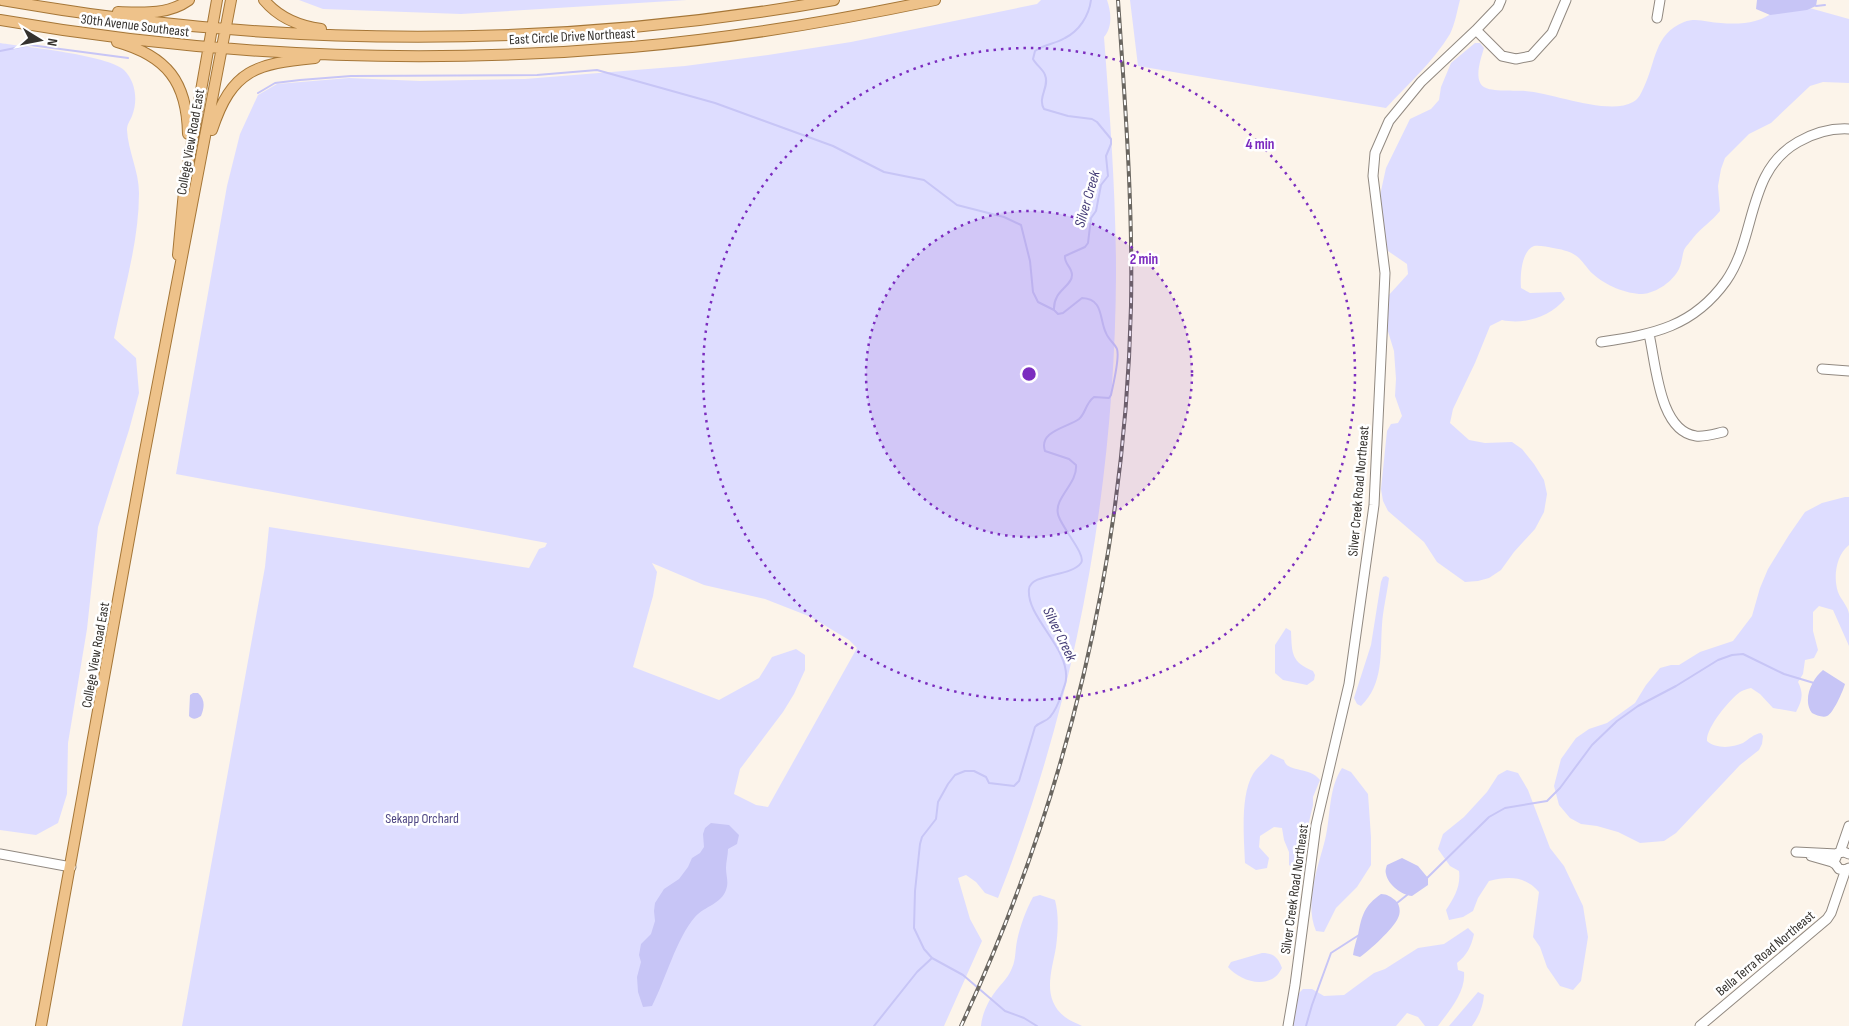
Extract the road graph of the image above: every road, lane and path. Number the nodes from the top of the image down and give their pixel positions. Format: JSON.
{"nodes":[{"id":1,"x":2,"y":0,"type":"edge"},
{"id":2,"x":190,"y":0,"type":"edge"},
{"id":3,"x":217,"y":0,"type":"edge"},
{"id":4,"x":231,"y":0,"type":"edge"},
{"id":5,"x":264,"y":0,"type":"edge"},
{"id":6,"x":834,"y":0,"type":"edge"},
{"id":7,"x":935,"y":0,"type":"edge"},
{"id":8,"x":1501,"y":0,"type":"edge"},
{"id":9,"x":1566,"y":0,"type":"edge"},
{"id":10,"x":1660,"y":0,"type":"edge"},
{"id":11,"x":69,"y":11,"type":"junction"},
{"id":12,"x":1657,"y":18,"type":"dead end"},
{"id":13,"x":0,"y":20,"type":"edge"},
{"id":14,"x":211,"y":28,"type":"junction"},
{"id":15,"x":226,"y":29,"type":"junction"},
{"id":16,"x":62,"y":30,"type":"junction"},
{"id":17,"x":1476,"y":30,"type":"junction"},
{"id":18,"x":372,"y":36,"type":"junction"},
{"id":19,"x":208,"y":47,"type":"junction"},
{"id":20,"x":222,"y":48,"type":"junction"},
{"id":21,"x":348,"y":55,"type":"junction"},
{"id":22,"x":1849,"y":129,"type":"edge"},
{"id":23,"x":200,"y":166,"type":"junction"},
{"id":24,"x":185,"y":182,"type":"junction"},
{"id":25,"x":175,"y":289,"type":"junction"},
{"id":26,"x":1649,"y":334,"type":"junction"},
{"id":27,"x":1601,"y":342,"type":"dead end"},
{"id":28,"x":1822,"y":369,"type":"dead end"},
{"id":29,"x":1849,"y":371,"type":"edge"},
{"id":30,"x":1723,"y":432,"type":"dead end"},
{"id":31,"x":1849,"y":826,"type":"edge"},
{"id":32,"x":0,"y":854,"type":"edge"},
{"id":33,"x":1842,"y":854,"type":"edge"},
{"id":34,"x":1836,"y":866,"type":"junction"},
{"id":35,"x":71,"y":867,"type":"junction"},
{"id":36,"x":1849,"y":868,"type":"edge"},
{"id":37,"x":1837,"y":894,"type":"junction"},
{"id":38,"x":41,"y":1026,"type":"edge"},
{"id":39,"x":1288,"y":1026,"type":"edge"},
{"id":40,"x":1700,"y":1026,"type":"edge"}],
"edges":[{"from":1,"to":11,"type":"main road","name":"30th Avenue Southeast"},
{"from":2,"to":11,"type":"main road"},
{"from":3,"to":14,"type":"main road","name":"College View Road East"},
{"from":4,"to":15,"type":"main road","name":"College View Road East"},
{"from":5,"to":18,"type":"main road"},
{"from":6,"to":18,"type":"main road","name":"East Circle Drive Northeast"},
{"from":7,"to":21,"type":"main road","name":"East Circle Drive Northeast"},
{"from":8,"to":17,"type":"street","name":"Silver Creek Road Northeast"},
{"from":9,"to":17,"type":"street"},
{"from":10,"to":12,"type":"street"},
{"from":11,"to":14,"type":"main road","name":"30th Avenue Southeast"},
{"from":13,"to":16,"type":"main road","name":"30th Avenue Southeast"},
{"from":14,"to":15,"type":"main road","name":"30th Avenue Southeast"},
{"from":14,"to":19,"type":"main road","name":"College View Road East"},
{"from":15,"to":18,"type":"main road","name":"East Circle Drive Northeast"},
{"from":15,"to":20,"type":"main road","name":"College View Road East"},
{"from":16,"to":19,"type":"main road","name":"30th Avenue Southeast"},
{"from":16,"to":24,"type":"main road"},
{"from":17,"to":39,"type":"street","name":"Silver Creek Road Northeast"},
{"from":19,"to":20,"type":"main road","name":"East Circle Drive Northeast"},
{"from":19,"to":24,"type":"main road","name":"College View Road East"},
{"from":20,"to":21,"type":"main road","name":"East Circle Drive Northeast"},
{"from":20,"to":23,"type":"main road","name":"College View Road East"},
{"from":21,"to":23,"type":"main road"},
{"from":22,"to":26,"type":"street"},
{"from":23,"to":25,"type":"main road","name":"College View Road East"},
{"from":24,"to":25,"type":"main road","name":"College View Road East"},
{"from":25,"to":35,"type":"main road","name":"College View Road East"},
{"from":26,"to":27,"type":"street"},
{"from":26,"to":30,"type":"street"},
{"from":28,"to":29,"type":"street"},
{"from":31,"to":33,"type":"street"},
{"from":32,"to":35,"type":"street"},
{"from":33,"to":34,"type":"street","name":"Bella Terra Road Northeast"},
{"from":33,"to":34,"type":"street"},
{"from":34,"to":36,"type":"street"},
{"from":34,"to":37,"type":"street","name":"Bella Terra Road Northeast"},
{"from":35,"to":38,"type":"main road","name":"College View Road East"},
{"from":36,"to":37,"type":"street","name":"Bella Terra Road Northeast"},
{"from":37,"to":40,"type":"street","name":"Bella Terra Road Northeast"}]}
